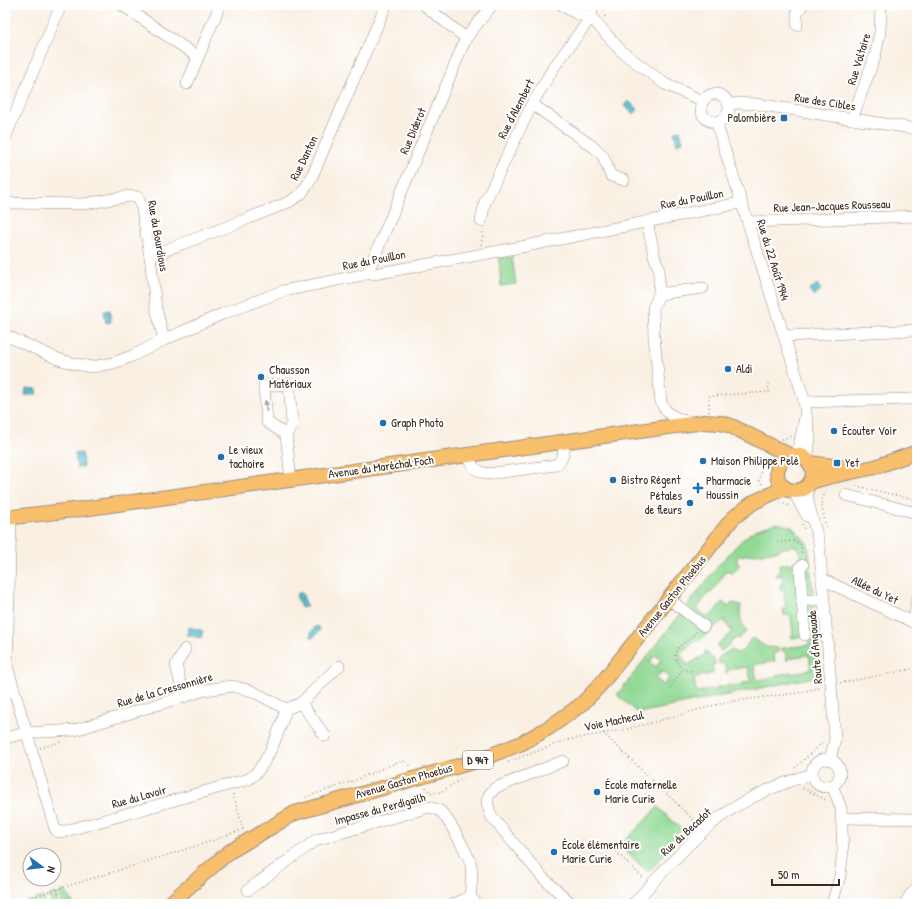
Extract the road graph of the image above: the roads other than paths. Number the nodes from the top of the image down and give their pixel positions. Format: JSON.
{"nodes":[{"id":1,"x":61,"y":5,"type":"edge"},
{"id":2,"x":122,"y":5,"type":"edge"},
{"id":3,"x":220,"y":5,"type":"edge"},
{"id":4,"x":386,"y":5,"type":"edge"},
{"id":5,"x":424,"y":5,"type":"edge"},
{"id":6,"x":492,"y":5,"type":"edge"},
{"id":7,"x":562,"y":5,"type":"edge"},
{"id":8,"x":593,"y":5,"type":"edge"},
{"id":9,"x":802,"y":5,"type":"edge"},
{"id":10,"x":881,"y":5,"type":"edge"},
{"id":11,"x":590,"y":17,"type":"junction"},
{"id":12,"x":797,"y":25,"type":"dead end"},
{"id":13,"x":466,"y":38,"type":"junction"},
{"id":14,"x":198,"y":57,"type":"junction"},
{"id":15,"x":186,"y":84,"type":"dead end"},
{"id":16,"x":703,"y":101,"type":"junction"},
{"id":17,"x":532,"y":104,"type":"junction"},
{"id":18,"x":729,"y":105,"type":"junction"},
{"id":19,"x":852,"y":119,"type":"junction"},
{"id":20,"x":716,"y":122,"type":"junction"},
{"id":21,"x":917,"y":129,"type":"edge"},
{"id":22,"x":5,"y":138,"type":"edge"},
{"id":23,"x":624,"y":180,"type":"dead end"},
{"id":24,"x":5,"y":203,"type":"edge"},
{"id":25,"x":740,"y":203,"type":"junction"},
{"id":26,"x":917,"y":216,"type":"edge"},
{"id":27,"x":481,"y":221,"type":"road end"},
{"id":28,"x":648,"y":221,"type":"junction"},
{"id":29,"x":748,"y":222,"type":"junction"},
{"id":30,"x":150,"y":256,"type":"junction"},
{"id":31,"x":368,"y":272,"type":"junction"},
{"id":32,"x":703,"y":288,"type":"dead end"},
{"id":33,"x":659,"y":294,"type":"junction"},
{"id":34,"x":917,"y":330,"type":"edge"},
{"id":35,"x":5,"y":335,"type":"edge"},
{"id":36,"x":784,"y":336,"type":"junction"},
{"id":37,"x":164,"y":340,"type":"junction"},
{"id":38,"x":911,"y":399,"type":"dead end"},
{"id":39,"x":805,"y":404,"type":"junction"},
{"id":40,"x":692,"y":424,"type":"junction"},
{"id":41,"x":286,"y":435,"type":"dead end"},
{"id":42,"x":754,"y":436,"type":"junction"},
{"id":43,"x":564,"y":442,"type":"junction"},
{"id":44,"x":917,"y":452,"type":"edge"},
{"id":45,"x":468,"y":455,"type":"junction"},
{"id":46,"x":801,"y":459,"type":"junction"},
{"id":47,"x":863,"y":469,"type":"junction"},
{"id":48,"x":291,"y":480,"type":"junction"},
{"id":49,"x":783,"y":481,"type":"junction"},
{"id":50,"x":809,"y":484,"type":"junction"},
{"id":51,"x":846,"y":495,"type":"dead end"},
{"id":52,"x":917,"y":513,"type":"edge"},
{"id":53,"x":8,"y":517,"type":"edge"},
{"id":54,"x":816,"y":532,"type":"junction"},
{"id":55,"x":803,"y":565,"type":"road end"},
{"id":56,"x":822,"y":578,"type":"junction"},
{"id":57,"x":669,"y":599,"type":"junction"},
{"id":58,"x":824,"y":599,"type":"junction"},
{"id":59,"x":917,"y":599,"type":"edge"},
{"id":60,"x":802,"y":601,"type":"junction"},
{"id":61,"x":915,"y":623,"type":"edge"},
{"id":62,"x":704,"y":626,"type":"road end"},
{"id":63,"x":805,"y":635,"type":"dead end"},
{"id":64,"x":185,"y":649,"type":"dead end"},
{"id":65,"x":338,"y":666,"type":"dead end"},
{"id":66,"x":184,"y":697,"type":"junction"},
{"id":67,"x":301,"y":703,"type":"junction"},
{"id":68,"x":286,"y":709,"type":"junction"},
{"id":69,"x":26,"y":733,"type":"junction"},
{"id":70,"x":325,"y":736,"type":"dead end"},
{"id":71,"x":5,"y":738,"type":"edge"},
{"id":72,"x":830,"y":760,"type":"junction"},
{"id":73,"x":563,"y":761,"type":"dead end"},
{"id":74,"x":812,"y":774,"type":"junction"},
{"id":75,"x":832,"y":785,"type":"junction"},
{"id":76,"x":842,"y":818,"type":"junction"},
{"id":77,"x":917,"y":819,"type":"edge"},
{"id":78,"x":917,"y":889,"type":"edge"},
{"id":79,"x":248,"y":890,"type":"dead end"},
{"id":80,"x":473,"y":900,"type":"edge"},
{"id":81,"x":169,"y":904,"type":"edge"},
{"id":82,"x":454,"y":904,"type":"edge"},
{"id":83,"x":572,"y":904,"type":"edge"},
{"id":84,"x":633,"y":904,"type":"edge"},
{"id":85,"x":832,"y":904,"type":"edge"},
{"id":86,"x":905,"y":904,"type":"edge"}],
"edges":[{"from":1,"to":22,"type":"street"},
{"from":2,"to":14,"type":"street"},
{"from":3,"to":14,"type":"street"},
{"from":4,"to":30,"type":"street","name":"Rue Danton"},
{"from":5,"to":13,"type":"street"},
{"from":6,"to":13,"type":"street","name":"Rue Diderot"},
{"from":7,"to":11,"type":"street"},
{"from":8,"to":11,"type":"street"},
{"from":9,"to":12,"type":"street"},
{"from":10,"to":19,"type":"street","name":"Rue Voltaire"},
{"from":11,"to":16,"type":"street"},
{"from":11,"to":17,"type":"street","name":"Rue d'Alembert"},
{"from":13,"to":31,"type":"street","name":"Rue Diderot"},
{"from":14,"to":15,"type":"street"},
{"from":16,"to":18,"type":"street"},
{"from":16,"to":20,"type":"street"},
{"from":17,"to":23,"type":"street"},
{"from":17,"to":27,"type":"street","name":"Rue d'Alembert"},
{"from":18,"to":19,"type":"street","name":"Rue des Cibles"},
{"from":18,"to":20,"type":"street"},
{"from":19,"to":21,"type":"street","name":"Rue des Cibles"},
{"from":20,"to":25,"type":"street","name":"Rue du 22 Août 1944"},
{"from":24,"to":30,"type":"street","name":"Rue du Bourdious"},
{"from":25,"to":28,"type":"street","name":"Rue du Pouillon"},
{"from":25,"to":29,"type":"street","name":"Rue du 22 Août 1944"},
{"from":26,"to":29,"type":"street","name":"Rue Jean-Jacques Rousseau"},
{"from":28,"to":31,"type":"street","name":"Rue du Pouillon"},
{"from":28,"to":33,"type":"street"},
{"from":29,"to":36,"type":"street","name":"Rue du 22 Août 1944"},
{"from":30,"to":37,"type":"street","name":"Rue du Bourdious"},
{"from":31,"to":37,"type":"street","name":"Rue du Pouillon"},
{"from":32,"to":33,"type":"street"},
{"from":33,"to":40,"type":"street"},
{"from":34,"to":36,"type":"street"},
{"from":35,"to":37,"type":"street","name":"Rue du Pouillon"},
{"from":36,"to":39,"type":"street","name":"Rue du 22 Août 1944"},
{"from":38,"to":39,"type":"street"},
{"from":39,"to":46,"type":"street","name":"Rue du 22 Août 1944"},
{"from":40,"to":42,"type":"main road","name":"Avenue du Maréchal Foch"},
{"from":40,"to":43,"type":"main road","name":"Avenue du Maréchal Foch"},
{"from":41,"to":48,"type":"street"},
{"from":42,"to":46,"type":"main road","name":"Avenue du Maréchal Foch"},
{"from":42,"to":49,"type":"main road","name":"Avenue du Maréchal Foch"},
{"from":43,"to":45,"type":"main road","name":"Avenue du Maréchal Foch"},
{"from":43,"to":45,"type":"street"},
{"from":44,"to":47,"type":"main road"},
{"from":45,"to":48,"type":"main road","name":"Avenue du Maréchal Foch"},
{"from":46,"to":47,"type":"main road","name":"Avenue du Maréchal Foch"},
{"from":46,"to":49,"type":"main road"},
{"from":46,"to":50,"type":"main road"},
{"from":47,"to":50,"type":"main road"},
{"from":48,"to":53,"type":"main road","name":"Avenue du Maréchal Foch"},
{"from":49,"to":50,"type":"main road"},
{"from":49,"to":54,"type":"street","name":"Route d'Angouade"},
{"from":49,"to":57,"type":"main road","name":"Avenue Gaston Phoebus","number":"D 947"},
{"from":50,"to":54,"type":"street","name":"Route d'Angouade"},
{"from":51,"to":52,"type":"street"},
{"from":53,"to":69,"type":"street"},
{"from":54,"to":56,"type":"street","name":"Route d'Angouade"},
{"from":55,"to":60,"type":"street"},
{"from":56,"to":58,"type":"street","name":"Route d'Angouade"},
{"from":56,"to":61,"type":"street","name":"Allée du Yet"},
{"from":57,"to":62,"type":"street"},
{"from":57,"to":81,"type":"main road","name":"Avenue Gaston Phoebus","number":"D 947"},
{"from":58,"to":60,"type":"street"},
{"from":58,"to":72,"type":"street","name":"Route d'Angouade"},
{"from":59,"to":61,"type":"street"},
{"from":60,"to":63,"type":"street"},
{"from":64,"to":66,"type":"street"},
{"from":65,"to":67,"type":"street"},
{"from":66,"to":68,"type":"street","name":"Rue de la Cressonnière"},
{"from":66,"to":69,"type":"street","name":"Rue de la Cressonnière"},
{"from":67,"to":68,"type":"street"},
{"from":67,"to":70,"type":"street"},
{"from":68,"to":69,"type":"street","name":"Rue du Lavoir"},
{"from":69,"to":71,"type":"street","name":"Rue de la Cressonnière"},
{"from":72,"to":74,"type":"street"},
{"from":72,"to":75,"type":"street"},
{"from":73,"to":83,"type":"street"},
{"from":74,"to":75,"type":"street"},
{"from":74,"to":84,"type":"street","name":"Rue du Becadot"},
{"from":75,"to":76,"type":"street"},
{"from":76,"to":77,"type":"street"},
{"from":76,"to":85,"type":"street"},
{"from":78,"to":86,"type":"street"},
{"from":79,"to":80,"type":"street","name":"Impasse du Perdigailh"},
{"from":80,"to":82,"type":"street"}]}
